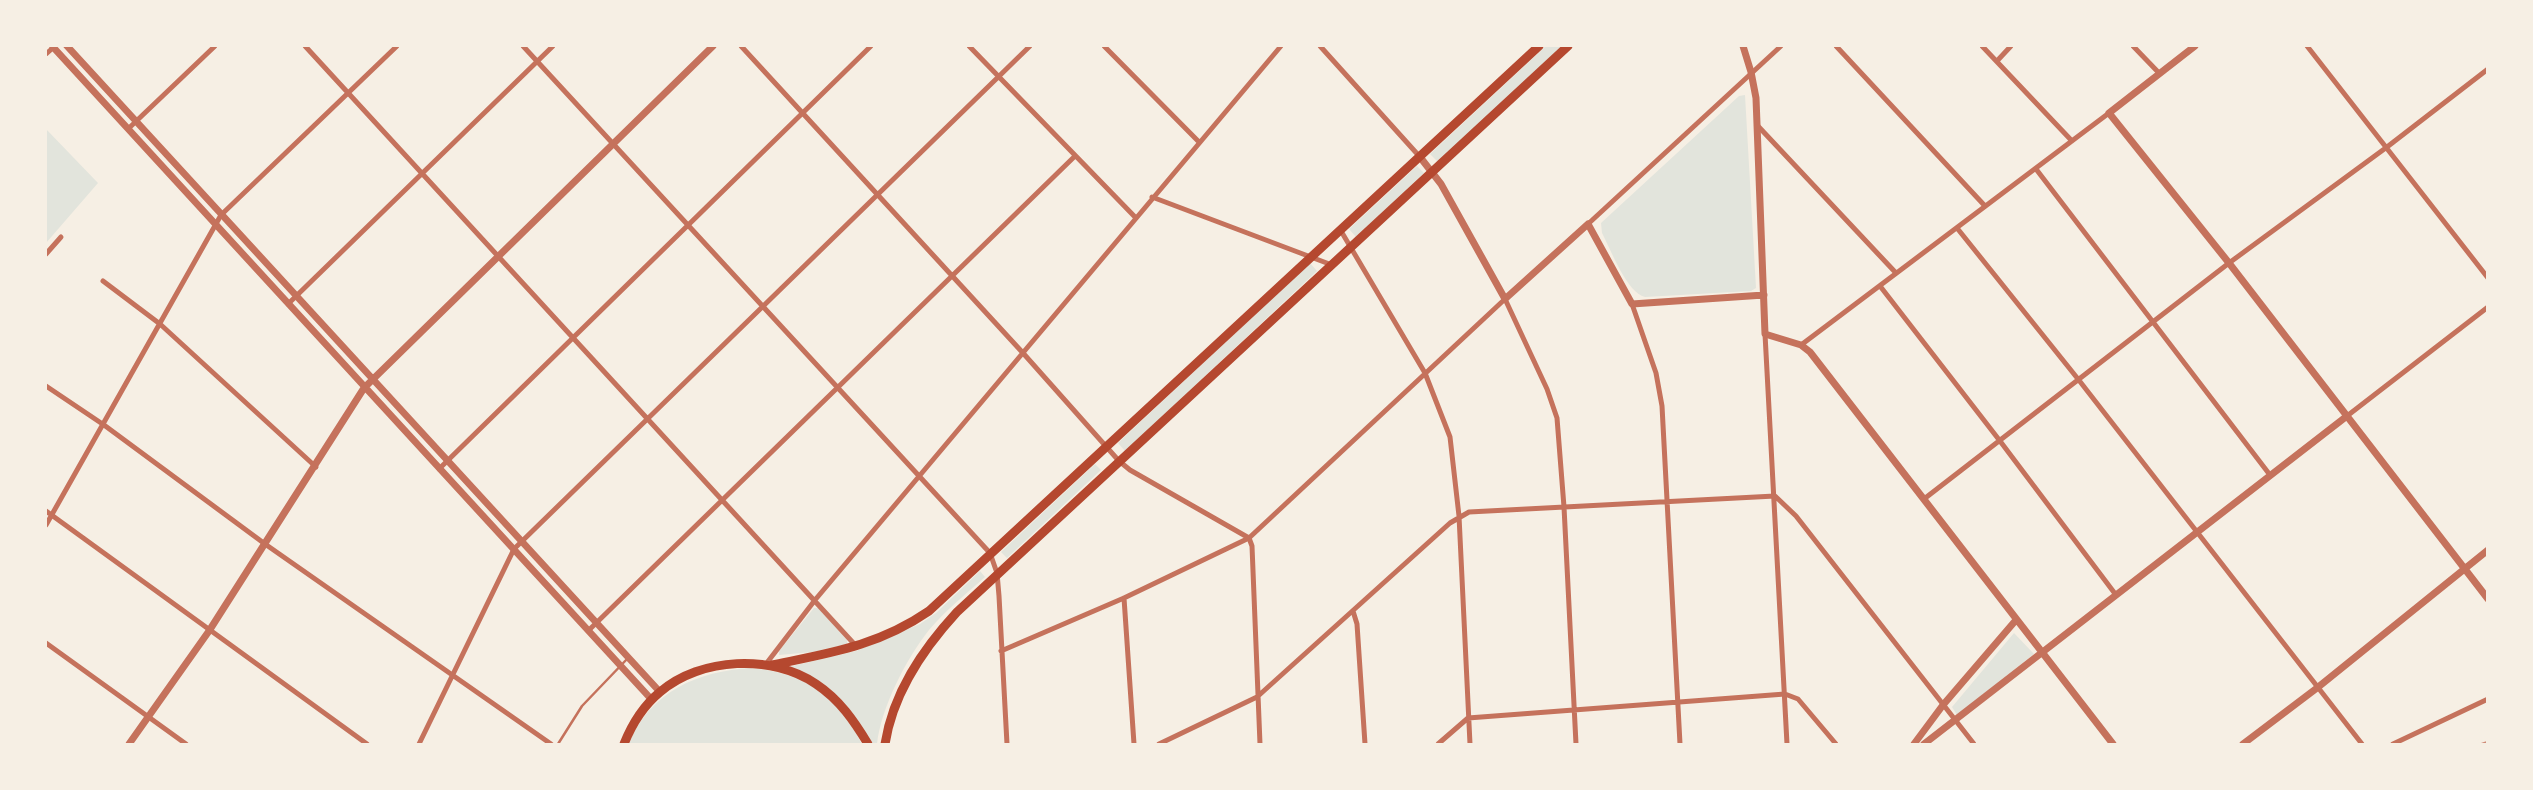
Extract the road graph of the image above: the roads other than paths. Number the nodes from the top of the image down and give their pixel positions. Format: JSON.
{"nodes":[{"id":1,"x":54,"y":46,"type":"edge"},
{"id":2,"x":67,"y":46,"type":"edge"},
{"id":3,"x":215,"y":46,"type":"edge"},
{"id":4,"x":305,"y":46,"type":"edge"},
{"id":5,"x":397,"y":46,"type":"edge"},
{"id":6,"x":523,"y":46,"type":"edge"},
{"id":7,"x":553,"y":46,"type":"edge"},
{"id":8,"x":713,"y":46,"type":"edge"},
{"id":9,"x":741,"y":46,"type":"edge"},
{"id":10,"x":871,"y":46,"type":"edge"},
{"id":11,"x":969,"y":46,"type":"edge"},
{"id":12,"x":1030,"y":46,"type":"edge"},
{"id":13,"x":1104,"y":46,"type":"edge"},
{"id":14,"x":1281,"y":46,"type":"edge"},
{"id":15,"x":1320,"y":46,"type":"edge"},
{"id":16,"x":1539,"y":46,"type":"edge"},
{"id":17,"x":1568,"y":46,"type":"edge"},
{"id":18,"x":1743,"y":46,"type":"edge"},
{"id":19,"x":1781,"y":46,"type":"edge"},
{"id":20,"x":1836,"y":46,"type":"edge"},
{"id":21,"x":1982,"y":46,"type":"edge"},
{"id":22,"x":2011,"y":46,"type":"edge"},
{"id":23,"x":2133,"y":46,"type":"edge"},
{"id":24,"x":2195,"y":46,"type":"edge"},
{"id":25,"x":2307,"y":46,"type":"edge"},
{"id":26,"x":46,"y":54,"type":"edge"},
{"id":27,"x":538,"y":61,"type":"junction"},
{"id":28,"x":1997,"y":61,"type":"junction"},
{"id":29,"x":2487,"y":69,"type":"edge"},
{"id":30,"x":1751,"y":72,"type":"junction"},
{"id":31,"x":2159,"y":73,"type":"junction"},
{"id":32,"x":998,"y":77,"type":"junction"},
{"id":33,"x":349,"y":93,"type":"junction"},
{"id":34,"x":803,"y":112,"type":"junction"},
{"id":35,"x":2109,"y":113,"type":"junction"},
{"id":36,"x":136,"y":122,"type":"junction"},
{"id":37,"x":1757,"y":125,"type":"junction"},
{"id":38,"x":128,"y":129,"type":"junction"},
{"id":39,"x":2072,"y":141,"type":"junction"},
{"id":40,"x":1199,"y":142,"type":"junction"},
{"id":41,"x":612,"y":143,"type":"junction"},
{"id":42,"x":2387,"y":147,"type":"junction"},
{"id":43,"x":1420,"y":156,"type":"junction"},
{"id":44,"x":1074,"y":157,"type":"junction"},
{"id":45,"x":2036,"y":169,"type":"junction"},
{"id":46,"x":1432,"y":172,"type":"junction"},
{"id":47,"x":422,"y":174,"type":"junction"},
{"id":48,"x":877,"y":195,"type":"junction"},
{"id":49,"x":1152,"y":197,"type":"junction"},
{"id":50,"x":1985,"y":206,"type":"junction"},
{"id":51,"x":221,"y":215,"type":"junction"},
{"id":52,"x":1135,"y":217,"type":"junction"},
{"id":53,"x":215,"y":224,"type":"junction"},
{"id":54,"x":1588,"y":224,"type":"junction"},
{"id":55,"x":688,"y":225,"type":"junction"},
{"id":56,"x":1957,"y":228,"type":"junction"},
{"id":57,"x":1340,"y":229,"type":"junction"},
{"id":58,"x":61,"y":237,"type":"dead end"},
{"id":59,"x":1351,"y":247,"type":"junction"},
{"id":60,"x":46,"y":254,"type":"edge"},
{"id":61,"x":497,"y":255,"type":"junction"},
{"id":62,"x":1311,"y":256,"type":"junction"},
{"id":63,"x":2229,"y":263,"type":"junction"},
{"id":64,"x":1332,"y":265,"type":"junction"},
{"id":65,"x":1896,"y":273,"type":"junction"},
{"id":66,"x":952,"y":276,"type":"junction"},
{"id":67,"x":2487,"y":278,"type":"edge"},
{"id":68,"x":103,"y":281,"type":"dead end"},
{"id":69,"x":1880,"y":286,"type":"junction"},
{"id":70,"x":1763,"y":295,"type":"junction"},
{"id":71,"x":296,"y":297,"type":"junction"},
{"id":72,"x":1505,"y":299,"type":"junction"},
{"id":73,"x":288,"y":304,"type":"junction"},
{"id":74,"x":1632,"y":304,"type":"junction"},
{"id":75,"x":763,"y":306,"type":"junction"},
{"id":76,"x":2487,"y":307,"type":"edge"},
{"id":77,"x":2154,"y":322,"type":"junction"},
{"id":78,"x":160,"y":324,"type":"junction"},
{"id":79,"x":1766,"y":334,"type":"junction"},
{"id":80,"x":574,"y":338,"type":"junction"},
{"id":81,"x":1801,"y":345,"type":"junction"},
{"id":82,"x":1023,"y":353,"type":"junction"},
{"id":83,"x":1425,"y":373,"type":"junction"},
{"id":84,"x":2078,"y":379,"type":"junction"},
{"id":85,"x":372,"y":380,"type":"junction"},
{"id":86,"x":46,"y":386,"type":"edge"},
{"id":87,"x":839,"y":387,"type":"junction"},
{"id":88,"x":364,"y":388,"type":"junction"},
{"id":89,"x":2347,"y":416,"type":"junction"},
{"id":90,"x":648,"y":419,"type":"junction"},
{"id":91,"x":104,"y":425,"type":"junction"},
{"id":92,"x":2000,"y":441,"type":"junction"},
{"id":93,"x":1106,"y":447,"type":"junction"},
{"id":94,"x":1119,"y":461,"type":"junction"},
{"id":95,"x":447,"y":462,"type":"junction"},
{"id":96,"x":316,"y":467,"type":"junction"},
{"id":97,"x":439,"y":469,"type":"junction"},
{"id":98,"x":2270,"y":475,"type":"junction"},
{"id":99,"x":920,"y":476,"type":"junction"},
{"id":100,"x":1775,"y":496,"type":"junction"},
{"id":101,"x":723,"y":499,"type":"junction"},
{"id":102,"x":1924,"y":499,"type":"junction"},
{"id":103,"x":1667,"y":501,"type":"junction"},
{"id":104,"x":1564,"y":507,"type":"junction"},
{"id":105,"x":48,"y":513,"type":"edge"},
{"id":106,"x":1459,"y":516,"type":"junction"},
{"id":107,"x":46,"y":524,"type":"edge"},
{"id":108,"x":2198,"y":532,"type":"junction"},
{"id":109,"x":1249,"y":538,"type":"junction"},
{"id":110,"x":522,"y":542,"type":"junction"},
{"id":111,"x":265,"y":544,"type":"junction"},
{"id":112,"x":514,"y":549,"type":"junction"},
{"id":113,"x":2487,"y":550,"type":"edge"},
{"id":114,"x":990,"y":553,"type":"junction"},
{"id":115,"x":2464,"y":569,"type":"junction"},
{"id":116,"x":997,"y":573,"type":"junction"},
{"id":117,"x":2116,"y":595,"type":"junction"},
{"id":118,"x":1124,"y":598,"type":"junction"},
{"id":119,"x":2487,"y":599,"type":"edge"},
{"id":120,"x":816,"y":600,"type":"junction"},
{"id":121,"x":1353,"y":611,"type":"junction"},
{"id":122,"x":2016,"y":620,"type":"junction"},
{"id":123,"x":597,"y":623,"type":"junction"},
{"id":124,"x":589,"y":630,"type":"junction"},
{"id":125,"x":209,"y":631,"type":"junction"},
{"id":126,"x":46,"y":643,"type":"edge"},
{"id":127,"x":857,"y":647,"type":"junction"},
{"id":128,"x":1001,"y":651,"type":"junction"},
{"id":129,"x":2042,"y":653,"type":"junction"},
{"id":130,"x":628,"y":657,"type":"junction"},
{"id":131,"x":620,"y":664,"type":"junction"},
{"id":132,"x":769,"y":665,"type":"junction"},
{"id":133,"x":453,"y":676,"type":"junction"},
{"id":134,"x":2317,"y":688,"type":"junction"},
{"id":135,"x":660,"y":692,"type":"junction"},
{"id":136,"x":1785,"y":694,"type":"junction"},
{"id":137,"x":1257,"y":697,"type":"junction"},
{"id":138,"x":2487,"y":699,"type":"edge"},
{"id":139,"x":652,"y":700,"type":"junction"},
{"id":140,"x":1678,"y":702,"type":"junction"},
{"id":141,"x":1943,"y":705,"type":"junction"},
{"id":142,"x":1574,"y":709,"type":"junction"},
{"id":143,"x":149,"y":718,"type":"junction"},
{"id":144,"x":1468,"y":718,"type":"junction"},
{"id":145,"x":1955,"y":721,"type":"junction"},
{"id":146,"x":130,"y":744,"type":"edge"},
{"id":147,"x":186,"y":744,"type":"edge"},
{"id":148,"x":367,"y":744,"type":"edge"},
{"id":149,"x":419,"y":744,"type":"edge"},
{"id":150,"x":551,"y":744,"type":"edge"},
{"id":151,"x":558,"y":744,"type":"edge"},
{"id":152,"x":624,"y":744,"type":"edge"},
{"id":153,"x":868,"y":744,"type":"edge"},
{"id":154,"x":885,"y":744,"type":"edge"},
{"id":155,"x":1007,"y":744,"type":"edge"},
{"id":156,"x":1135,"y":744,"type":"edge"},
{"id":157,"x":1159,"y":744,"type":"edge"},
{"id":158,"x":1260,"y":744,"type":"edge"},
{"id":159,"x":1365,"y":744,"type":"edge"},
{"id":160,"x":1438,"y":744,"type":"edge"},
{"id":161,"x":1470,"y":744,"type":"edge"},
{"id":162,"x":1576,"y":744,"type":"edge"},
{"id":163,"x":1680,"y":744,"type":"edge"},
{"id":164,"x":1787,"y":744,"type":"edge"},
{"id":165,"x":1836,"y":744,"type":"edge"},
{"id":166,"x":1914,"y":744,"type":"edge"},
{"id":167,"x":1924,"y":744,"type":"edge"},
{"id":168,"x":1974,"y":744,"type":"edge"},
{"id":169,"x":2112,"y":744,"type":"edge"},
{"id":170,"x":2243,"y":744,"type":"edge"},
{"id":171,"x":2362,"y":744,"type":"edge"},
{"id":172,"x":2393,"y":744,"type":"edge"}],
"edges":[{"from":1,"to":26,"type":"street"},
{"from":1,"to":38,"type":"street"},
{"from":2,"to":36,"type":"street"},
{"from":3,"to":36,"type":"street"},
{"from":4,"to":33,"type":"street"},
{"from":5,"to":33,"type":"street"},
{"from":6,"to":27,"type":"street"},
{"from":7,"to":27,"type":"street"},
{"from":8,"to":41,"type":"street"},
{"from":9,"to":34,"type":"street"},
{"from":10,"to":34,"type":"street"},
{"from":11,"to":32,"type":"street"},
{"from":12,"to":32,"type":"street"},
{"from":13,"to":40,"type":"street"},
{"from":14,"to":40,"type":"street"},
{"from":15,"to":43,"type":"street"},
{"from":16,"to":43,"type":"main road"},
{"from":17,"to":46,"type":"main road"},
{"from":18,"to":30,"type":"street"},
{"from":19,"to":30,"type":"street"},
{"from":20,"to":50,"type":"street"},
{"from":21,"to":28,"type":"street"},
{"from":22,"to":28,"type":"street"},
{"from":23,"to":31,"type":"street"},
{"from":24,"to":31,"type":"street"},
{"from":25,"to":42,"type":"street"},
{"from":27,"to":41,"type":"street"},
{"from":27,"to":47,"type":"street"},
{"from":28,"to":39,"type":"street"},
{"from":29,"to":42,"type":"street"},
{"from":30,"to":37,"type":"street"},
{"from":30,"to":54,"type":"street"},
{"from":31,"to":35,"type":"street"},
{"from":32,"to":44,"type":"street"},
{"from":32,"to":48,"type":"street"},
{"from":33,"to":47,"type":"street"},
{"from":33,"to":51,"type":"street"},
{"from":34,"to":48,"type":"street"},
{"from":34,"to":55,"type":"street"},
{"from":35,"to":39,"type":"street"},
{"from":35,"to":63,"type":"street"},
{"from":36,"to":38,"type":"street"},
{"from":36,"to":51,"type":"street"},
{"from":37,"to":65,"type":"street"},
{"from":37,"to":70,"type":"street"},
{"from":38,"to":53,"type":"street"},
{"from":39,"to":45,"type":"street"},
{"from":40,"to":49,"type":"street"},
{"from":41,"to":55,"type":"street"},
{"from":41,"to":61,"type":"street"},
{"from":42,"to":63,"type":"street"},
{"from":42,"to":67,"type":"street"},
{"from":43,"to":46,"type":"street"},
{"from":43,"to":57,"type":"main road"},
{"from":44,"to":52,"type":"street"},
{"from":44,"to":66,"type":"street"},
{"from":45,"to":50,"type":"street"},
{"from":45,"to":77,"type":"street"},
{"from":46,"to":59,"type":"main road"},
{"from":46,"to":72,"type":"street"},
{"from":47,"to":61,"type":"street"},
{"from":47,"to":71,"type":"street"},
{"from":48,"to":66,"type":"street"},
{"from":48,"to":75,"type":"street"},
{"from":49,"to":52,"type":"street"},
{"from":49,"to":62,"type":"street"},
{"from":50,"to":56,"type":"street"},
{"from":51,"to":53,"type":"street"},
{"from":51,"to":71,"type":"street"},
{"from":52,"to":82,"type":"street"},
{"from":53,"to":73,"type":"street"},
{"from":53,"to":78,"type":"street"},
{"from":54,"to":72,"type":"street"},
{"from":54,"to":74,"type":"street"},
{"from":55,"to":75,"type":"street"},
{"from":55,"to":80,"type":"street"},
{"from":56,"to":65,"type":"street"},
{"from":56,"to":84,"type":"street"},
{"from":57,"to":59,"type":"street"},
{"from":57,"to":62,"type":"main road"},
{"from":58,"to":60,"type":"street"},
{"from":59,"to":64,"type":"main road"},
{"from":59,"to":83,"type":"street"},
{"from":61,"to":80,"type":"street"},
{"from":61,"to":85,"type":"street"},
{"from":62,"to":64,"type":"street"},
{"from":62,"to":93,"type":"main road"},
{"from":63,"to":77,"type":"street"},
{"from":63,"to":89,"type":"street"},
{"from":64,"to":94,"type":"main road"},
{"from":65,"to":69,"type":"street"},
{"from":66,"to":82,"type":"street"},
{"from":66,"to":87,"type":"street"},
{"from":68,"to":78,"type":"street"},
{"from":69,"to":81,"type":"street"},
{"from":69,"to":92,"type":"street"},
{"from":70,"to":74,"type":"street"},
{"from":70,"to":79,"type":"street"},
{"from":71,"to":73,"type":"street"},
{"from":71,"to":85,"type":"street"},
{"from":72,"to":83,"type":"street"},
{"from":72,"to":104,"type":"street"},
{"from":73,"to":88,"type":"street"},
{"from":74,"to":103,"type":"street"},
{"from":75,"to":87,"type":"street"},
{"from":75,"to":90,"type":"street"},
{"from":76,"to":89,"type":"street"},
{"from":77,"to":84,"type":"street"},
{"from":77,"to":98,"type":"street"},
{"from":78,"to":91,"type":"street"},
{"from":78,"to":96,"type":"street"},
{"from":79,"to":81,"type":"street"},
{"from":79,"to":100,"type":"street"},
{"from":80,"to":90,"type":"street"},
{"from":80,"to":95,"type":"street"},
{"from":81,"to":102,"type":"street"},
{"from":82,"to":93,"type":"street"},
{"from":82,"to":99,"type":"street"},
{"from":83,"to":106,"type":"street"},
{"from":83,"to":109,"type":"street"},
{"from":84,"to":92,"type":"street"},
{"from":84,"to":108,"type":"street"},
{"from":85,"to":88,"type":"street"},
{"from":85,"to":95,"type":"street"},
{"from":86,"to":91,"type":"street"},
{"from":87,"to":99,"type":"street"},
{"from":87,"to":101,"type":"street"},
{"from":88,"to":96,"type":"street"},
{"from":88,"to":97,"type":"street"},
{"from":89,"to":98,"type":"street"},
{"from":89,"to":115,"type":"street"},
{"from":90,"to":101,"type":"street"},
{"from":90,"to":110,"type":"street"},
{"from":91,"to":105,"type":"street"},
{"from":91,"to":111,"type":"street"},
{"from":92,"to":102,"type":"street"},
{"from":92,"to":117,"type":"street"},
{"from":93,"to":94,"type":"street"},
{"from":93,"to":114,"type":"main road"},
{"from":94,"to":109,"type":"street"},
{"from":94,"to":116,"type":"main road"},
{"from":95,"to":97,"type":"street"},
{"from":95,"to":110,"type":"street"},
{"from":96,"to":111,"type":"street"},
{"from":97,"to":112,"type":"street"},
{"from":98,"to":108,"type":"street"},
{"from":99,"to":114,"type":"street"},
{"from":99,"to":120,"type":"street"},
{"from":100,"to":103,"type":"street"},
{"from":100,"to":136,"type":"street"},
{"from":100,"to":141,"type":"street"},
{"from":101,"to":120,"type":"street"},
{"from":101,"to":123,"type":"street"},
{"from":102,"to":122,"type":"street"},
{"from":103,"to":104,"type":"street"},
{"from":103,"to":140,"type":"street"},
{"from":104,"to":106,"type":"street"},
{"from":104,"to":142,"type":"street"},
{"from":105,"to":107,"type":"street"},
{"from":105,"to":125,"type":"street"},
{"from":106,"to":121,"type":"street"},
{"from":106,"to":144,"type":"street"},
{"from":108,"to":117,"type":"street"},
{"from":108,"to":134,"type":"street"},
{"from":109,"to":118,"type":"street"},
{"from":109,"to":137,"type":"street"},
{"from":110,"to":112,"type":"street"},
{"from":110,"to":123,"type":"street"},
{"from":111,"to":125,"type":"street"},
{"from":111,"to":133,"type":"street"},
{"from":112,"to":124,"type":"street"},
{"from":112,"to":133,"type":"street"},
{"from":113,"to":115,"type":"street"},
{"from":114,"to":116,"type":"street"},
{"from":114,"to":127,"type":"main road"},
{"from":115,"to":119,"type":"street"},
{"from":115,"to":134,"type":"street"},
{"from":116,"to":128,"type":"street"},
{"from":116,"to":154,"type":"main road"},
{"from":117,"to":129,"type":"street"},
{"from":118,"to":128,"type":"street"},
{"from":118,"to":156,"type":"street"},
{"from":120,"to":127,"type":"street"},
{"from":120,"to":132,"type":"street"},
{"from":121,"to":137,"type":"street"},
{"from":121,"to":159,"type":"street"},
{"from":122,"to":129,"type":"street"},
{"from":122,"to":141,"type":"street"},
{"from":123,"to":124,"type":"street"},
{"from":123,"to":130,"type":"street"},
{"from":124,"to":131,"type":"street"},
{"from":125,"to":143,"type":"street"},
{"from":125,"to":148,"type":"street"},
{"from":126,"to":143,"type":"street"},
{"from":127,"to":132,"type":"main road"},
{"from":128,"to":155,"type":"street"},
{"from":129,"to":145,"type":"street"},
{"from":129,"to":169,"type":"street"},
{"from":130,"to":131,"type":"lane"},
{"from":130,"to":135,"type":"street"},
{"from":131,"to":139,"type":"street"},
{"from":131,"to":151,"type":"lane"},
{"from":132,"to":135,"type":"main road"},
{"from":132,"to":153,"type":"main road"},
{"from":133,"to":149,"type":"street"},
{"from":133,"to":150,"type":"street"},
{"from":134,"to":170,"type":"street"},
{"from":134,"to":171,"type":"street"},
{"from":135,"to":139,"type":"main road"},
{"from":136,"to":140,"type":"street"},
{"from":136,"to":164,"type":"street"},
{"from":136,"to":165,"type":"street"},
{"from":137,"to":157,"type":"street"},
{"from":137,"to":158,"type":"street"},
{"from":138,"to":172,"type":"street"},
{"from":139,"to":152,"type":"main road"},
{"from":140,"to":142,"type":"street"},
{"from":140,"to":163,"type":"street"},
{"from":141,"to":145,"type":"street"},
{"from":141,"to":166,"type":"street"},
{"from":142,"to":144,"type":"street"},
{"from":142,"to":162,"type":"street"},
{"from":143,"to":146,"type":"street"},
{"from":143,"to":147,"type":"street"},
{"from":144,"to":160,"type":"street"},
{"from":144,"to":161,"type":"street"},
{"from":145,"to":167,"type":"street"},
{"from":145,"to":168,"type":"street"}]}
